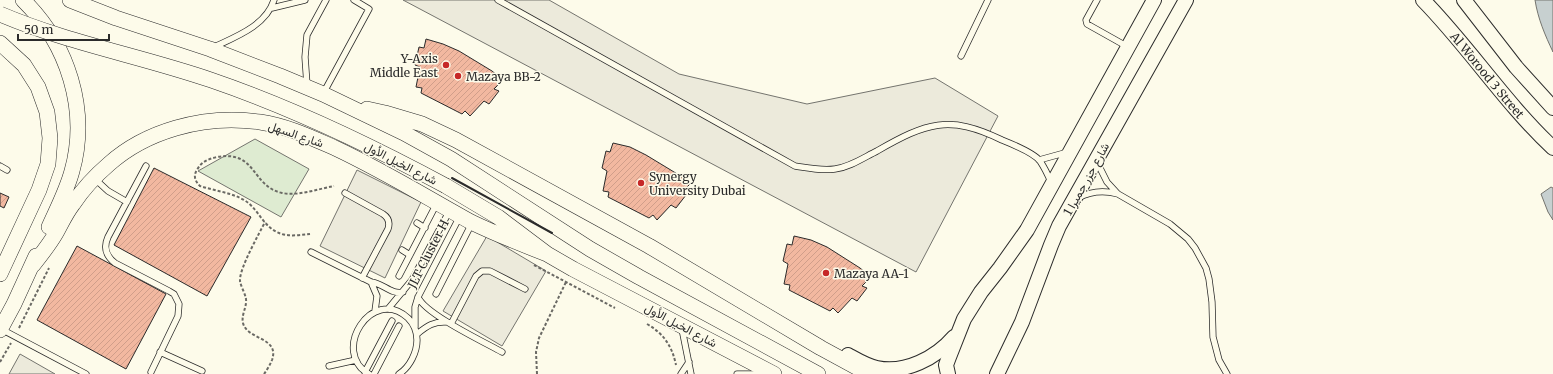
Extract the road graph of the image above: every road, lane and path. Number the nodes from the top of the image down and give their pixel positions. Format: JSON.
{"nodes":[{"id":1,"x":23,"y":0,"type":"edge"},
{"id":2,"x":70,"y":0,"type":"edge"},
{"id":3,"x":274,"y":0,"type":"edge"},
{"id":4,"x":305,"y":0,"type":"edge"},
{"id":5,"x":326,"y":0,"type":"edge"},
{"id":6,"x":354,"y":0,"type":"edge"},
{"id":7,"x":498,"y":0,"type":"edge"},
{"id":8,"x":988,"y":0,"type":"edge"},
{"id":9,"x":1096,"y":0,"type":"edge"},
{"id":10,"x":1154,"y":0,"type":"edge"},
{"id":11,"x":1186,"y":0,"type":"edge"},
{"id":12,"x":1423,"y":0,"type":"edge"},
{"id":13,"x":1464,"y":0,"type":"edge"},
{"id":14,"x":272,"y":8,"type":"junction"},
{"id":15,"x":0,"y":14,"type":"edge"},
{"id":16,"x":0,"y":43,"type":"edge"},
{"id":17,"x":1128,"y":47,"type":"junction"},
{"id":18,"x":210,"y":49,"type":"junction"},
{"id":19,"x":961,"y":56,"type":"dead end"},
{"id":20,"x":307,"y":88,"type":"junction"},
{"id":21,"x":323,"y":94,"type":"junction"},
{"id":22,"x":348,"y":106,"type":"junction"},
{"id":23,"x":1553,"y":108,"type":"edge"},
{"id":24,"x":1553,"y":148,"type":"edge"},
{"id":25,"x":1070,"y":151,"type":"junction"},
{"id":26,"x":1039,"y":160,"type":"junction"},
{"id":27,"x":1096,"y":160,"type":"junction"},
{"id":28,"x":0,"y":166,"type":"edge"},
{"id":29,"x":146,"y":166,"type":"dead end"},
{"id":30,"x":7,"y":170,"type":"dead end"},
{"id":31,"x":94,"y":178,"type":"junction"},
{"id":32,"x":1052,"y":184,"type":"junction"},
{"id":33,"x":334,"y":186,"type":"dead end"},
{"id":34,"x":344,"y":193,"type":"dead end"},
{"id":35,"x":1118,"y":194,"type":"junction"},
{"id":36,"x":1073,"y":201,"type":"junction"},
{"id":37,"x":127,"y":202,"type":"junction"},
{"id":38,"x":455,"y":213,"type":"junction"},
{"id":39,"x":265,"y":222,"type":"junction"},
{"id":40,"x":417,"y":224,"type":"dead end"},
{"id":41,"x":425,"y":228,"type":"junction"},
{"id":42,"x":310,"y":234,"type":"dead end"},
{"id":43,"x":460,"y":247,"type":"junction"},
{"id":44,"x":402,"y":250,"type":"dead end"},
{"id":45,"x":466,"y":251,"type":"dead end"},
{"id":46,"x":311,"y":252,"type":"dead end"},
{"id":47,"x":547,"y":254,"type":"junction"},
{"id":48,"x":410,"y":255,"type":"junction"},
{"id":49,"x":51,"y":263,"type":"dead end"},
{"id":50,"x":532,"y":263,"type":"dead end"},
{"id":51,"x":32,"y":265,"type":"junction"},
{"id":52,"x":573,"y":269,"type":"junction"},
{"id":53,"x":0,"y":274,"type":"edge"},
{"id":54,"x":399,"y":276,"type":"dead end"},
{"id":55,"x":362,"y":278,"type":"junction"},
{"id":56,"x":371,"y":282,"type":"junction"},
{"id":57,"x":566,"y":283,"type":"junction"},
{"id":58,"x":526,"y":289,"type":"dead end"},
{"id":59,"x":403,"y":292,"type":"junction"},
{"id":60,"x":436,"y":294,"type":"dead end"},
{"id":61,"x":418,"y":297,"type":"junction"},
{"id":62,"x":388,"y":309,"type":"junction"},
{"id":63,"x":619,"y":310,"type":"dead end"},
{"id":64,"x":375,"y":311,"type":"junction"},
{"id":65,"x":392,"y":321,"type":"dead end"},
{"id":66,"x":449,"y":323,"type":"junction"},
{"id":67,"x":646,"y":323,"type":"dead end"},
{"id":68,"x":681,"y":325,"type":"junction"},
{"id":69,"x":400,"y":326,"type":"dead end"},
{"id":70,"x":415,"y":327,"type":"junction"},
{"id":71,"x":0,"y":330,"type":"edge"},
{"id":72,"x":957,"y":333,"type":"junction"},
{"id":73,"x":417,"y":334,"type":"junction"},
{"id":74,"x":14,"y":336,"type":"junction"},
{"id":75,"x":821,"y":348,"type":"junction"},
{"id":76,"x":160,"y":352,"type":"junction"},
{"id":77,"x":502,"y":352,"type":"dead end"},
{"id":78,"x":356,"y":360,"type":"junction"},
{"id":79,"x":0,"y":362,"type":"edge"},
{"id":80,"x":689,"y":362,"type":"junction"},
{"id":81,"x":329,"y":366,"type":"dead end"},
{"id":82,"x":676,"y":370,"type":"dead end"},
{"id":83,"x":202,"y":371,"type":"dead end"},
{"id":84,"x":996,"y":371,"type":"edge"},
{"id":85,"x":151,"y":372,"type":"dead end"},
{"id":86,"x":367,"y":373,"type":"edge"},
{"id":87,"x":86,"y":374,"type":"edge"},
{"id":88,"x":264,"y":374,"type":"edge"},
{"id":89,"x":374,"y":374,"type":"edge"},
{"id":90,"x":399,"y":374,"type":"edge"},
{"id":91,"x":537,"y":374,"type":"edge"},
{"id":92,"x":681,"y":374,"type":"edge"},
{"id":93,"x":691,"y":374,"type":"edge"},
{"id":94,"x":737,"y":374,"type":"edge"},
{"id":95,"x":761,"y":374,"type":"edge"},
{"id":96,"x":774,"y":374,"type":"edge"},
{"id":97,"x":818,"y":374,"type":"edge"},
{"id":98,"x":868,"y":374,"type":"edge"},
{"id":99,"x":948,"y":374,"type":"edge"},
{"id":100,"x":1227,"y":374,"type":"edge"}],
"edges":[{"from":1,"to":51,"type":"main road","name":"شارع السهل"},
{"from":2,"to":18,"type":"main road","name":"شارع الخيل الأول"},
{"from":3,"to":14,"type":"lane"},
{"from":4,"to":14,"type":"lane"},
{"from":5,"to":20,"type":"lane"},
{"from":6,"to":21,"type":"lane"},
{"from":7,"to":26,"type":"lane"},
{"from":8,"to":19,"type":"lane"},
{"from":9,"to":17,"type":"lane"},
{"from":10,"to":17,"type":"street"},
{"from":11,"to":27,"type":"street","name":"شارع جزر جميرا 1"},
{"from":12,"to":24,"type":"street","name":"Al Worood 3 Street"},
{"from":13,"to":23,"type":"street"},
{"from":14,"to":18,"type":"lane"},
{"from":15,"to":47,"type":"main road","name":"شارع الخيل الأول","bridge":true},
{"from":16,"to":53,"type":"main road"},
{"from":17,"to":25,"type":"street"},
{"from":18,"to":20,"type":"main road","name":"شارع الخيل الأول"},
{"from":20,"to":21,"type":"main road","name":"شارع الخيل الأول"},
{"from":21,"to":22,"type":"main road","name":"شارع الخيل الأول"},
{"from":22,"to":75,"type":"main road"},
{"from":22,"to":97,"type":"main road","name":"شارع الخيل الأول"},
{"from":25,"to":26,"type":"lane"},
{"from":25,"to":32,"type":"street"},
{"from":26,"to":32,"type":"lane"},
{"from":27,"to":35,"type":"lane"},
{"from":27,"to":36,"type":"street","name":"شارع جزر جميرا 1"},
{"from":28,"to":30,"type":"lane"},
{"from":29,"to":37,"type":"lane"},
{"from":31,"to":37,"type":"lane"},
{"from":31,"to":38,"type":"main road","name":"شارع السهل"},
{"from":31,"to":51,"type":"main road","name":"شارع السهل"},
{"from":32,"to":72,"type":"street"},
{"from":33,"to":39,"type":"path"},
{"from":34,"to":55,"type":"lane"},
{"from":35,"to":36,"type":"lane"},
{"from":35,"to":100,"type":"lane"},
{"from":36,"to":84,"type":"street","name":"شارع جزر جميرا 1"},
{"from":37,"to":76,"type":"lane"},
{"from":38,"to":41,"type":"lane"},
{"from":38,"to":43,"type":"lane"},
{"from":38,"to":47,"type":"main road","name":"شارع السهل"},
{"from":38,"to":59,"type":"lane","name":"JLT Cluster H"},
{"from":38,"to":61,"type":"lane","name":"JLT Cluster H"},
{"from":39,"to":42,"type":"path"},
{"from":39,"to":88,"type":"path"},
{"from":40,"to":41,"type":"lane"},
{"from":41,"to":48,"type":"lane"},
{"from":43,"to":45,"type":"lane"},
{"from":43,"to":60,"type":"lane"},
{"from":44,"to":48,"type":"lane"},
{"from":46,"to":55,"type":"lane"},
{"from":47,"to":52,"type":"main road","name":"شارع الخيل الأول"},
{"from":48,"to":54,"type":"lane"},
{"from":49,"to":74,"type":"path"},
{"from":50,"to":57,"type":"path"},
{"from":51,"to":71,"type":"main road","name":"شارع السهل"},
{"from":52,"to":57,"type":"path"},
{"from":52,"to":68,"type":"main road","name":"شارع الخيل الأول"},
{"from":55,"to":56,"type":"lane"},
{"from":56,"to":59,"type":"lane"},
{"from":56,"to":64,"type":"lane"},
{"from":57,"to":63,"type":"path"},
{"from":57,"to":91,"type":"path"},
{"from":58,"to":66,"type":"lane"},
{"from":59,"to":62,"type":"lane","name":"JLT Cluster H"},
{"from":61,"to":66,"type":"lane"},
{"from":61,"to":70,"type":"lane","name":"JLT Cluster H"},
{"from":62,"to":64,"type":"lane"},
{"from":62,"to":70,"type":"lane","name":"JLT Cluster H"},
{"from":64,"to":78,"type":"lane"},
{"from":65,"to":86,"type":"lane"},
{"from":66,"to":73,"type":"lane"},
{"from":66,"to":77,"type":"lane"},
{"from":67,"to":82,"type":"path"},
{"from":68,"to":80,"type":"lane"},
{"from":68,"to":96,"type":"main road","name":"شارع الخيل الأول"},
{"from":69,"to":89,"type":"lane"},
{"from":70,"to":73,"type":"lane","name":"JLT Cluster H"},
{"from":71,"to":74,"type":"lane"},
{"from":72,"to":75,"type":"street"},
{"from":72,"to":99,"type":"street"},
{"from":73,"to":90,"type":"lane","name":"JLT Cluster H"},
{"from":74,"to":79,"type":"path"},
{"from":74,"to":87,"type":"lane"},
{"from":75,"to":98,"type":"main road"},
{"from":76,"to":83,"type":"lane"},
{"from":76,"to":85,"type":"lane"},
{"from":78,"to":81,"type":"lane"},
{"from":78,"to":86,"type":"lane"},
{"from":80,"to":92,"type":"lane"},
{"from":80,"to":93,"type":"lane"},
{"from":94,"to":95,"type":"lane"}]}
